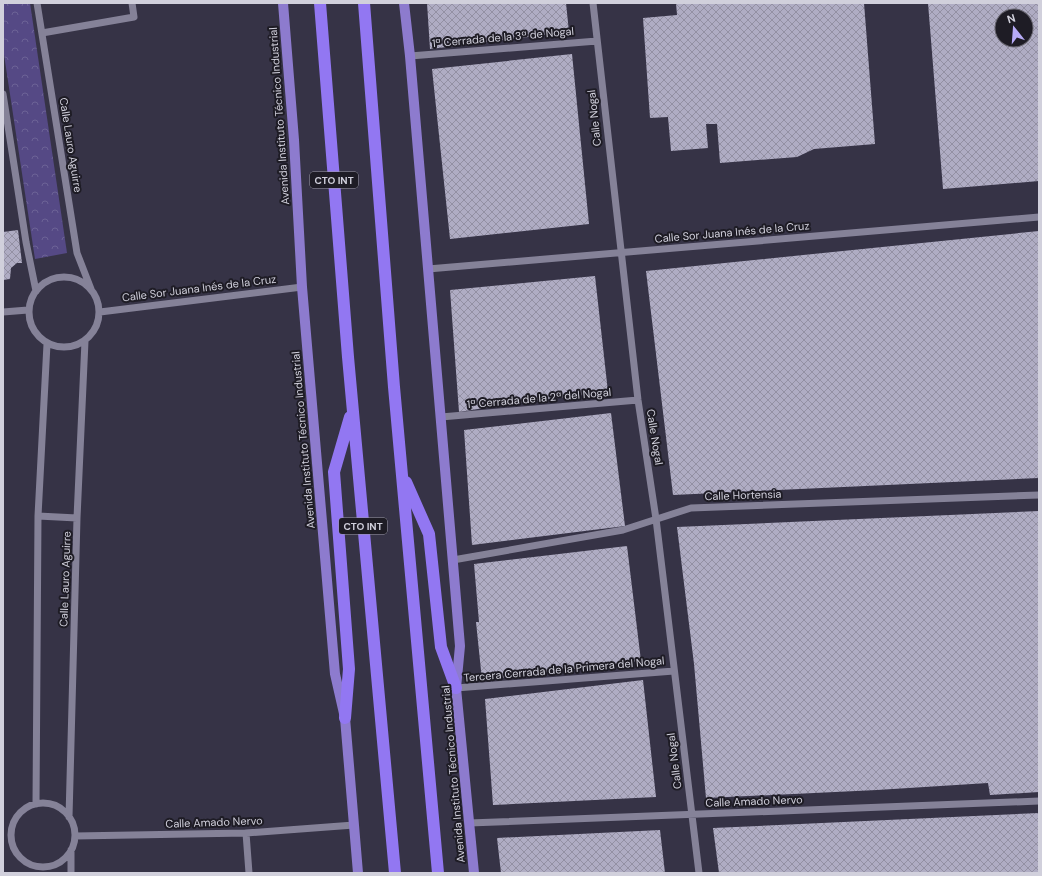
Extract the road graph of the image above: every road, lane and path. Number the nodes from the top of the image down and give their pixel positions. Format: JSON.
{"nodes":[{"id":1,"x":37,"y":3,"type":"edge"},
{"id":2,"x":132,"y":3,"type":"edge"},
{"id":3,"x":283,"y":3,"type":"edge"},
{"id":4,"x":320,"y":3,"type":"edge"},
{"id":5,"x":364,"y":3,"type":"edge"},
{"id":6,"x":404,"y":3,"type":"edge"},
{"id":7,"x":593,"y":3,"type":"edge"},
{"id":8,"x":42,"y":33,"type":"junction"},
{"id":9,"x":597,"y":41,"type":"junction"},
{"id":10,"x":410,"y":56,"type":"junction"},
{"id":11,"x":3,"y":94,"type":"edge"},
{"id":12,"x":1039,"y":217,"type":"edge"},
{"id":13,"x":620,"y":253,"type":"junction"},
{"id":14,"x":428,"y":269,"type":"junction"},
{"id":15,"x":302,"y":287,"type":"junction"},
{"id":16,"x":91,"y":289,"type":"junction"},
{"id":17,"x":36,"y":291,"type":"junction"},
{"id":18,"x":28,"y":310,"type":"junction"},
{"id":19,"x":3,"y":312,"type":"edge"},
{"id":20,"x":100,"y":312,"type":"junction"},
{"id":21,"x":85,"y":341,"type":"junction"},
{"id":22,"x":47,"y":344,"type":"junction"},
{"id":23,"x":638,"y":400,"type":"junction"},
{"id":24,"x":352,"y":410,"type":"junction"},
{"id":25,"x":441,"y":417,"type":"junction"},
{"id":26,"x":402,"y":472,"type":"junction"},
{"id":27,"x":1039,"y":495,"type":"edge"},
{"id":28,"x":38,"y":516,"type":"junction"},
{"id":29,"x":77,"y":518,"type":"junction"},
{"id":30,"x":656,"y":519,"type":"junction"},
{"id":31,"x":453,"y":560,"type":"junction"},
{"id":32,"x":674,"y":671,"type":"junction"},
{"id":33,"x":456,"y":688,"type":"junction"},
{"id":34,"x":345,"y":718,"type":"junction"},
{"id":35,"x":1039,"y":801,"type":"edge"},
{"id":36,"x":36,"y":804,"type":"junction"},
{"id":37,"x":691,"y":814,"type":"junction"},
{"id":38,"x":69,"y":817,"type":"junction"},
{"id":39,"x":469,"y":823,"type":"junction"},
{"id":40,"x":354,"y":825,"type":"junction"},
{"id":41,"x":246,"y":833,"type":"junction"},
{"id":42,"x":75,"y":836,"type":"junction"},
{"id":43,"x":7,"y":840,"type":"edge"},
{"id":44,"x":71,"y":850,"type":"junction"},
{"id":45,"x":36,"y":870,"type":"edge"},
{"id":46,"x":71,"y":873,"type":"edge"},
{"id":47,"x":249,"y":873,"type":"edge"},
{"id":48,"x":358,"y":873,"type":"edge"},
{"id":49,"x":395,"y":873,"type":"edge"},
{"id":50,"x":438,"y":873,"type":"edge"},
{"id":51,"x":474,"y":873,"type":"edge"},
{"id":52,"x":698,"y":873,"type":"edge"}],
"edges":[{"from":1,"to":8,"type":"street","name":"Calle Lauro Aguirre"},
{"from":2,"to":8,"type":"street"},
{"from":3,"to":15,"type":"main road","name":"Avenida Instituto Técnico Industrial","number":"CTO INT"},
{"from":4,"to":24,"type":"highway","number":"CTO INT"},
{"from":5,"to":26,"type":"highway"},
{"from":6,"to":10,"type":"main road","name":"Avenida Instituto Técnico Industrial"},
{"from":7,"to":9,"type":"street","name":"Calle Nogal"},
{"from":8,"to":16,"type":"street","name":"Calle Lauro Aguirre"},
{"from":9,"to":10,"type":"street","name":"1ª Cerrada de la 3ª de Nogal"},
{"from":9,"to":13,"type":"street","name":"Calle Nogal"},
{"from":10,"to":14,"type":"main road","name":"Avenida Instituto Técnico Industrial"},
{"from":11,"to":17,"type":"street"},
{"from":12,"to":13,"type":"street","name":"Calle Sor Juana Inés de la Cruz"},
{"from":13,"to":14,"type":"street","name":"Calle Sor Juana Inés de la Cruz"},
{"from":13,"to":23,"type":"street","name":"Calle Nogal"},
{"from":14,"to":25,"type":"main road","name":"Avenida Instituto Técnico Industrial"},
{"from":15,"to":20,"type":"street","name":"Calle Sor Juana Inés de la Cruz"},
{"from":15,"to":34,"type":"main road","name":"Avenida Instituto Técnico Industrial","number":"CTO INT"},
{"from":16,"to":17,"type":"street"},
{"from":16,"to":20,"type":"street"},
{"from":17,"to":18,"type":"street"},
{"from":18,"to":19,"type":"street"},
{"from":18,"to":22,"type":"street"},
{"from":20,"to":21,"type":"street"},
{"from":21,"to":22,"type":"street"},
{"from":21,"to":29,"type":"street","name":"Calle Lauro Aguirre"},
{"from":22,"to":28,"type":"street"},
{"from":23,"to":25,"type":"street","name":"1ª Cerrada de la 2ª del Nogal"},
{"from":23,"to":30,"type":"street","name":"Calle Nogal"},
{"from":24,"to":34,"type":"highway"},
{"from":24,"to":49,"type":"highway","number":"CTO INT"},
{"from":25,"to":31,"type":"main road","name":"Avenida Instituto Técnico Industrial"},
{"from":26,"to":33,"type":"highway"},
{"from":26,"to":50,"type":"highway"},
{"from":27,"to":30,"type":"street","name":"Calle Hortensia"},
{"from":28,"to":29,"type":"street"},
{"from":28,"to":36,"type":"street"},
{"from":29,"to":38,"type":"street","name":"Calle Lauro Aguirre"},
{"from":30,"to":31,"type":"street","name":"Calle Hortensia"},
{"from":30,"to":32,"type":"street","name":"Calle Nogal"},
{"from":31,"to":33,"type":"main road","name":"Avenida Instituto Técnico Industrial"},
{"from":32,"to":33,"type":"street","name":"Tercera Cerrada de la Primera del Nogal"},
{"from":32,"to":37,"type":"street","name":"Calle Nogal"},
{"from":33,"to":39,"type":"main road","name":"Avenida Instituto Técnico Industrial"},
{"from":34,"to":40,"type":"main road","name":"Avenida Instituto Técnico Industrial","number":"CTO INT"},
{"from":35,"to":37,"type":"street","name":"Calle Amado Nervo"},
{"from":36,"to":38,"type":"street"},
{"from":36,"to":43,"type":"street"},
{"from":37,"to":39,"type":"street","name":"Calle Amado Nervo"},
{"from":37,"to":52,"type":"street","name":"Calle Nogal"},
{"from":38,"to":42,"type":"street"},
{"from":39,"to":51,"type":"main road","name":"Avenida Instituto Técnico Industrial"},
{"from":40,"to":41,"type":"street","name":"Calle Amado Nervo"},
{"from":40,"to":48,"type":"main road","name":"Avenida Instituto Técnico Industrial","number":"CTO INT"},
{"from":41,"to":42,"type":"street","name":"Calle Amado Nervo"},
{"from":41,"to":47,"type":"street"},
{"from":42,"to":44,"type":"street"},
{"from":43,"to":45,"type":"street"},
{"from":44,"to":45,"type":"street"},
{"from":44,"to":46,"type":"street"}]}
